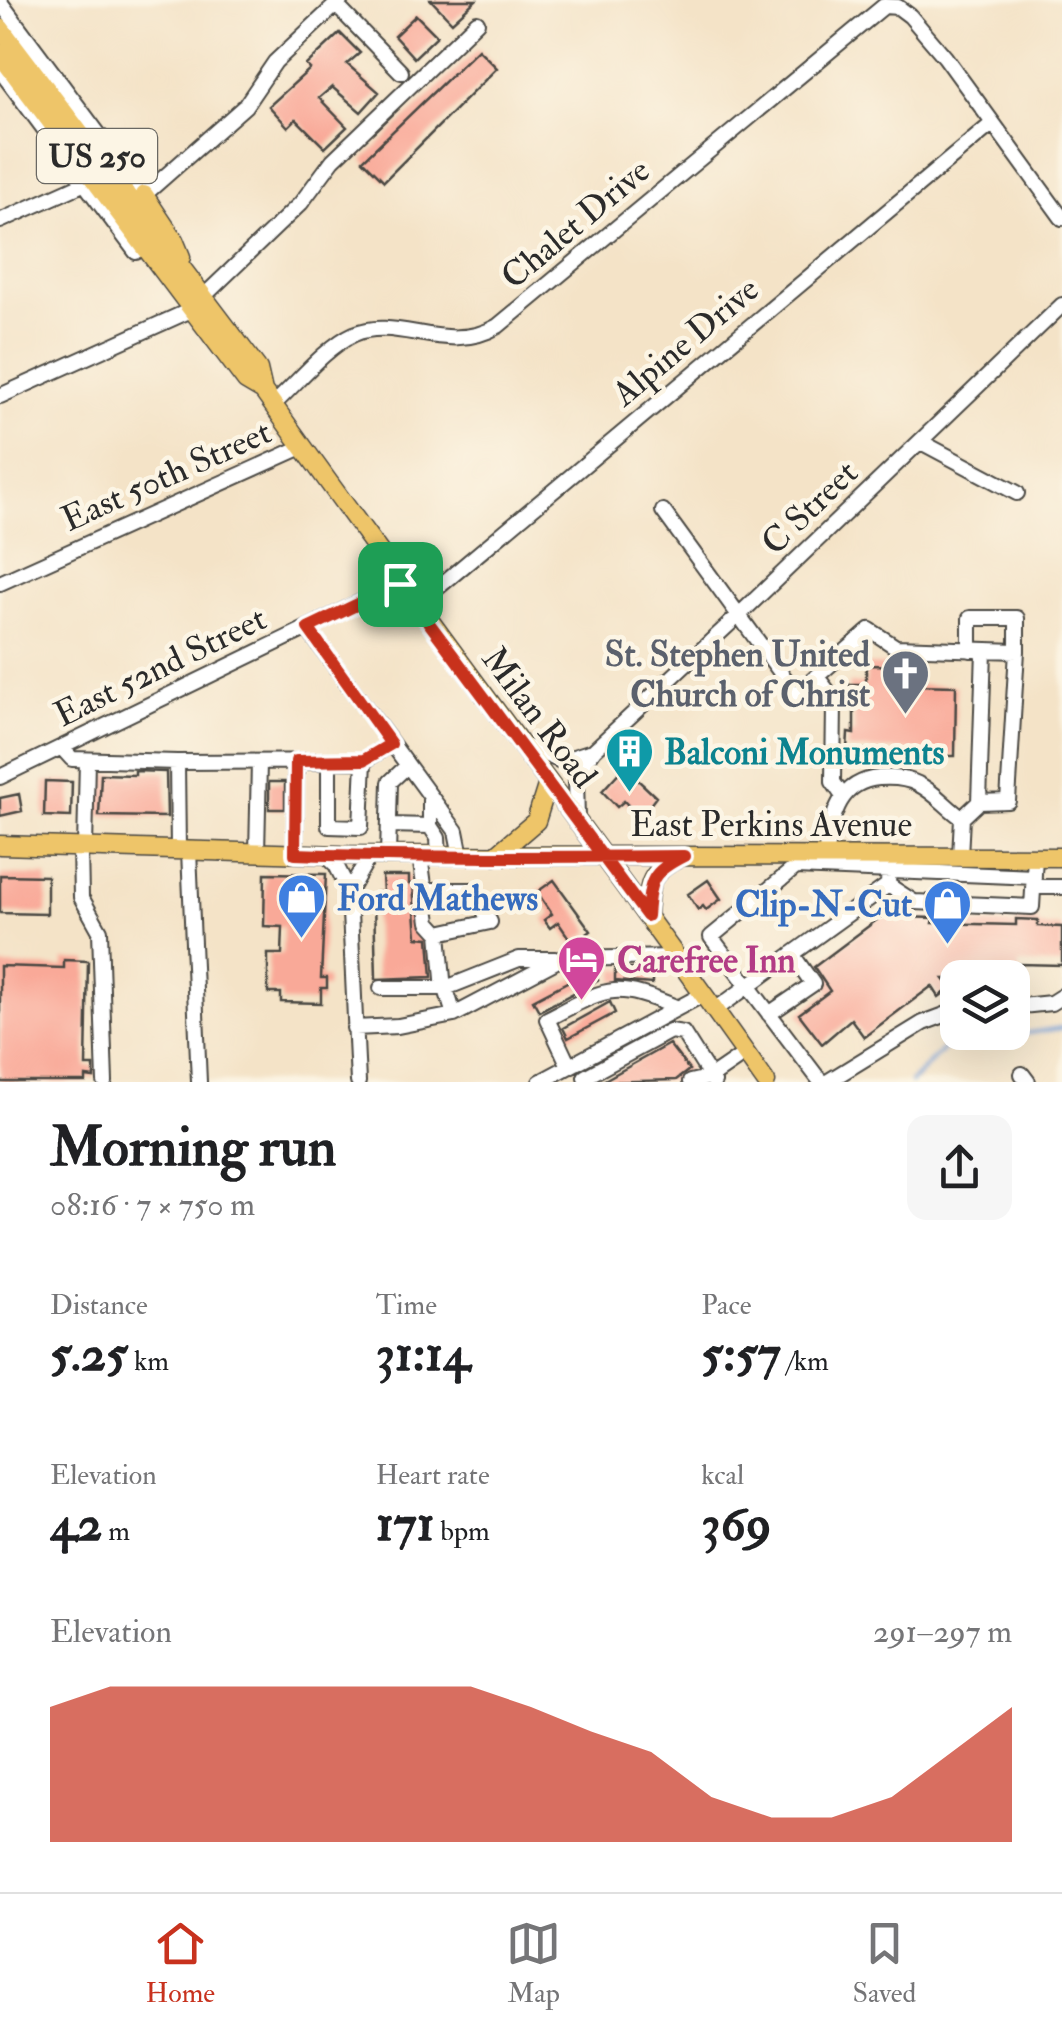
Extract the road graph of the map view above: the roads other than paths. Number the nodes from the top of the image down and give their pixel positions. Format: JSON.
{"nodes":[{"id":1,"x":0,"y":2,"type":"edge"},
{"id":2,"x":338,"y":2,"type":"edge"},
{"id":3,"x":477,"y":22,"type":"dead end"},
{"id":4,"x":0,"y":28,"type":"edge"},
{"id":5,"x":0,"y":54,"type":"edge"},
{"id":6,"x":0,"y":70,"type":"edge"},
{"id":7,"x":401,"y":72,"type":"dead end"},
{"id":8,"x":993,"y":123,"type":"junction"},
{"id":9,"x":85,"y":183,"type":"junction"},
{"id":10,"x":144,"y":195,"type":"junction"},
{"id":11,"x":1062,"y":218,"type":"edge"},
{"id":12,"x":0,"y":221,"type":"edge"},
{"id":13,"x":136,"y":252,"type":"joint"},
{"id":14,"x":195,"y":298,"type":"junction"},
{"id":15,"x":1062,"y":305,"type":"edge"},
{"id":16,"x":0,"y":396,"type":"edge"},
{"id":17,"x":268,"y":398,"type":"junction"},
{"id":18,"x":921,"y":442,"type":"junction"},
{"id":19,"x":302,"y":447,"type":"junction"},
{"id":20,"x":1016,"y":494,"type":"dead end"},
{"id":21,"x":663,"y":511,"type":"dead end"},
{"id":22,"x":0,"y":583,"type":"edge"},
{"id":23,"x":400,"y":584,"type":"junction"},
{"id":24,"x":417,"y":605,"type":"junction"},
{"id":25,"x":738,"y":616,"type":"junction"},
{"id":26,"x":308,"y":628,"type":"junction"},
{"id":27,"x":977,"y":650,"type":"junction"},
{"id":28,"x":1016,"y":652,"type":"junction"},
{"id":29,"x":817,"y":677,"type":"junction"},
{"id":30,"x":518,"y":742,"type":"junction"},
{"id":31,"x":391,"y":744,"type":"junction"},
{"id":32,"x":62,"y":748,"type":"junction"},
{"id":33,"x":594,"y":750,"type":"junction"},
{"id":34,"x":86,"y":760,"type":"junction"},
{"id":35,"x":364,"y":760,"type":"junction"},
{"id":36,"x":296,"y":761,"type":"junction"},
{"id":37,"x":330,"y":761,"type":"junction"},
{"id":38,"x":178,"y":762,"type":"junction"},
{"id":39,"x":259,"y":762,"type":"junction"},
{"id":40,"x":408,"y":766,"type":"junction"},
{"id":41,"x":0,"y":777,"type":"edge"},
{"id":42,"x":548,"y":783,"type":"junction"},
{"id":43,"x":842,"y":796,"type":"junction"},
{"id":44,"x":430,"y":797,"type":"junction"},
{"id":45,"x":979,"y":802,"type":"junction"},
{"id":46,"x":962,"y":818,"type":"junction"},
{"id":47,"x":577,"y":821,"type":"junction"},
{"id":48,"x":388,"y":826,"type":"junction"},
{"id":49,"x":430,"y":826,"type":"junction"},
{"id":50,"x":342,"y":827,"type":"junction"},
{"id":51,"x":0,"y":845,"type":"edge"},
{"id":52,"x":82,"y":847,"type":"junction"},
{"id":53,"x":183,"y":851,"type":"junction"},
{"id":54,"x":258,"y":852,"type":"junction"},
{"id":55,"x":295,"y":854,"type":"junction"},
{"id":56,"x":334,"y":855,"type":"junction"},
{"id":57,"x":379,"y":855,"type":"junction"},
{"id":58,"x":825,"y":855,"type":"junction"},
{"id":59,"x":420,"y":856,"type":"junction"},
{"id":60,"x":440,"y":856,"type":"junction"},
{"id":61,"x":462,"y":856,"type":"junction"},
{"id":62,"x":495,"y":856,"type":"junction"},
{"id":63,"x":604,"y":856,"type":"junction"},
{"id":64,"x":684,"y":856,"type":"junction"},
{"id":65,"x":960,"y":856,"type":"junction"},
{"id":66,"x":1062,"y":856,"type":"edge"},
{"id":67,"x":1035,"y":857,"type":"junction"},
{"id":68,"x":889,"y":870,"type":"junction"},
{"id":69,"x":1033,"y":882,"type":"junction"},
{"id":70,"x":1062,"y":887,"type":"edge"},
{"id":71,"x":427,"y":890,"type":"junction"},
{"id":72,"x":349,"y":891,"type":"junction"},
{"id":73,"x":647,"y":916,"type":"junction"},
{"id":74,"x":439,"y":933,"type":"junction"},
{"id":75,"x":792,"y":954,"type":"junction"},
{"id":76,"x":678,"y":957,"type":"junction"},
{"id":77,"x":560,"y":959,"type":"junction"},
{"id":78,"x":747,"y":986,"type":"junction"},
{"id":79,"x":381,"y":988,"type":"dead end"},
{"id":80,"x":446,"y":988,"type":"junction"},
{"id":81,"x":1062,"y":996,"type":"edge"},
{"id":82,"x":710,"y":1002,"type":"junction"},
{"id":83,"x":1030,"y":1005,"type":"edge"},
{"id":84,"x":678,"y":1008,"type":"junction"},
{"id":85,"x":769,"y":1014,"type":"junction"},
{"id":86,"x":454,"y":1015,"type":"junction"},
{"id":87,"x":940,"y":1016,"type":"edge"},
{"id":88,"x":641,"y":1027,"type":"junction"},
{"id":89,"x":354,"y":1028,"type":"junction"},
{"id":90,"x":650,"y":1042,"type":"junction"},
{"id":91,"x":746,"y":1053,"type":"junction"},
{"id":92,"x":574,"y":1063,"type":"junction"},
{"id":93,"x":587,"y":1079,"type":"edge"},
{"id":94,"x":713,"y":1080,"type":"edge"},
{"id":95,"x":105,"y":1082,"type":"edge"},
{"id":96,"x":200,"y":1082,"type":"edge"},
{"id":97,"x":358,"y":1082,"type":"edge"},
{"id":98,"x":540,"y":1082,"type":"edge"},
{"id":99,"x":690,"y":1082,"type":"edge"},
{"id":100,"x":766,"y":1082,"type":"edge"},
{"id":101,"x":824,"y":1082,"type":"edge"}],
"edges":[{"from":1,"to":10,"type":"street"},
{"from":2,"to":7,"type":"street"},
{"from":2,"to":10,"type":"street"},
{"from":3,"to":14,"type":"street"},
{"from":4,"to":14,"type":"main road","name":"Milan Road","number":"US 250"},
{"from":5,"to":14,"type":"main road","name":"Milan Road","number":"US 250"},
{"from":6,"to":9,"type":"street"},
{"from":8,"to":11,"type":"street"},
{"from":8,"to":17,"type":"street","name":"Chalet Drive"},
{"from":8,"to":24,"type":"street","name":"Alpine Drive"},
{"from":9,"to":12,"type":"street"},
{"from":9,"to":13,"type":"street"},
{"from":10,"to":14,"type":"main road"},
{"from":13,"to":14,"type":"main road"},
{"from":14,"to":16,"type":"street"},
{"from":14,"to":17,"type":"main road","name":"Milan Road","number":"US 250"},
{"from":15,"to":18,"type":"street","name":"C Street"},
{"from":17,"to":19,"type":"main road","name":"Milan Road","number":"US 250"},
{"from":18,"to":20,"type":"street"},
{"from":18,"to":25,"type":"street","name":"C Street"},
{"from":19,"to":22,"type":"street","name":"East 50th Street"},
{"from":19,"to":23,"type":"main road","name":"Milan Road","number":"US 250"},
{"from":21,"to":25,"type":"street"},
{"from":23,"to":24,"type":"main road","name":"Milan Road","number":"US 250"},
{"from":23,"to":26,"type":"street","name":"East 52nd Street"},
{"from":24,"to":30,"type":"main road","name":"Milan Road","number":"US 250"},
{"from":25,"to":29,"type":"street"},
{"from":25,"to":33,"type":"street","name":"C Street"},
{"from":26,"to":31,"type":"street"},
{"from":26,"to":32,"type":"street","name":"East 52nd Street"},
{"from":27,"to":28,"type":"street"},
{"from":27,"to":28,"type":"street"},
{"from":27,"to":29,"type":"street"},
{"from":27,"to":45,"type":"street"},
{"from":28,"to":45,"type":"street"},
{"from":29,"to":43,"type":"street"},
{"from":30,"to":33,"type":"street"},
{"from":30,"to":42,"type":"main road","name":"Milan Road","number":"US 250"},
{"from":31,"to":35,"type":"street"},
{"from":31,"to":40,"type":"street"},
{"from":32,"to":34,"type":"street"},
{"from":32,"to":41,"type":"street","name":"East 52nd Street"},
{"from":33,"to":47,"type":"street","name":"C Street"},
{"from":34,"to":38,"type":"street"},
{"from":34,"to":52,"type":"street"},
{"from":35,"to":37,"type":"street"},
{"from":35,"to":50,"type":"street"},
{"from":36,"to":37,"type":"street"},
{"from":36,"to":39,"type":"street"},
{"from":36,"to":55,"type":"street"},
{"from":37,"to":50,"type":"street"},
{"from":38,"to":39,"type":"street"},
{"from":38,"to":53,"type":"street"},
{"from":39,"to":54,"type":"street"},
{"from":40,"to":44,"type":"street"},
{"from":40,"to":48,"type":"street"},
{"from":42,"to":47,"type":"main road","name":"Milan Road","number":"US 250"},
{"from":42,"to":62,"type":"main road"},
{"from":43,"to":46,"type":"street"},
{"from":43,"to":58,"type":"street"},
{"from":44,"to":49,"type":"street"},
{"from":44,"to":61,"type":"street"},
{"from":45,"to":46,"type":"street"},
{"from":46,"to":65,"type":"street"},
{"from":47,"to":63,"type":"main road","name":"Milan Road","number":"US 250"},
{"from":48,"to":49,"type":"street"},
{"from":48,"to":57,"type":"street"},
{"from":49,"to":60,"type":"street"},
{"from":50,"to":56,"type":"street"},
{"from":51,"to":52,"type":"main road","name":"East Perkins Avenue"},
{"from":52,"to":53,"type":"main road","name":"East Perkins Avenue"},
{"from":52,"to":95,"type":"street"},
{"from":53,"to":54,"type":"main road","name":"East Perkins Avenue"},
{"from":53,"to":96,"type":"street"},
{"from":54,"to":55,"type":"main road","name":"East Perkins Avenue"},
{"from":55,"to":56,"type":"main road","name":"East Perkins Avenue"},
{"from":56,"to":57,"type":"main road","name":"East Perkins Avenue"},
{"from":56,"to":72,"type":"street"},
{"from":57,"to":59,"type":"main road","name":"East Perkins Avenue"},
{"from":57,"to":72,"type":"street"},
{"from":58,"to":64,"type":"main road","name":"East Perkins Avenue"},
{"from":58,"to":68,"type":"main road","name":"East Perkins Avenue"},
{"from":59,"to":60,"type":"main road","name":"East Perkins Avenue"},
{"from":59,"to":71,"type":"street"},
{"from":60,"to":61,"type":"main road","name":"East Perkins Avenue"},
{"from":61,"to":62,"type":"main road","name":"East Perkins Avenue"},
{"from":62,"to":63,"type":"main road","name":"East Perkins Avenue"},
{"from":63,"to":64,"type":"main road","name":"East Perkins Avenue"},
{"from":63,"to":73,"type":"main road","name":"Milan Road","number":"US 250"},
{"from":64,"to":73,"type":"main road"},
{"from":65,"to":67,"type":"main road","name":"East Perkins Avenue"},
{"from":65,"to":68,"type":"main road","name":"East Perkins Avenue"},
{"from":66,"to":67,"type":"main road","name":"East Perkins Avenue"},
{"from":67,"to":69,"type":"street"},
{"from":68,"to":69,"type":"street"},
{"from":68,"to":69,"type":"street"},
{"from":68,"to":75,"type":"street"},
{"from":68,"to":78,"type":"street"},
{"from":69,"to":70,"type":"street"},
{"from":71,"to":74,"type":"street"},
{"from":71,"to":74,"type":"street"},
{"from":72,"to":89,"type":"street"},
{"from":73,"to":76,"type":"main road","name":"Milan Road","number":"US 250"},
{"from":74,"to":80,"type":"street"},
{"from":75,"to":78,"type":"street"},
{"from":75,"to":85,"type":"street"},
{"from":76,"to":77,"type":"street"},
{"from":76,"to":82,"type":"main road","name":"Milan Road","number":"US 250"},
{"from":77,"to":80,"type":"street"},
{"from":77,"to":86,"type":"street"},
{"from":78,"to":82,"type":"street"},
{"from":78,"to":85,"type":"street"},
{"from":79,"to":80,"type":"street"},
{"from":80,"to":86,"type":"street"},
{"from":81,"to":83,"type":"street"},
{"from":82,"to":84,"type":"street"},
{"from":82,"to":91,"type":"main road","name":"Milan Road","number":"US 250"},
{"from":84,"to":88,"type":"street"},
{"from":84,"to":92,"type":"street"},
{"from":85,"to":101,"type":"street"},
{"from":86,"to":89,"type":"street"},
{"from":87,"to":101,"type":"street"},
{"from":88,"to":90,"type":"street"},
{"from":88,"to":92,"type":"street"},
{"from":89,"to":97,"type":"street"},
{"from":90,"to":93,"type":"street"},
{"from":90,"to":94,"type":"street"},
{"from":91,"to":94,"type":"street"},
{"from":91,"to":100,"type":"main road","name":"Milan Road","number":"US 250"},
{"from":92,"to":93,"type":"street"},
{"from":92,"to":98,"type":"street"},
{"from":94,"to":99,"type":"street"}]}
